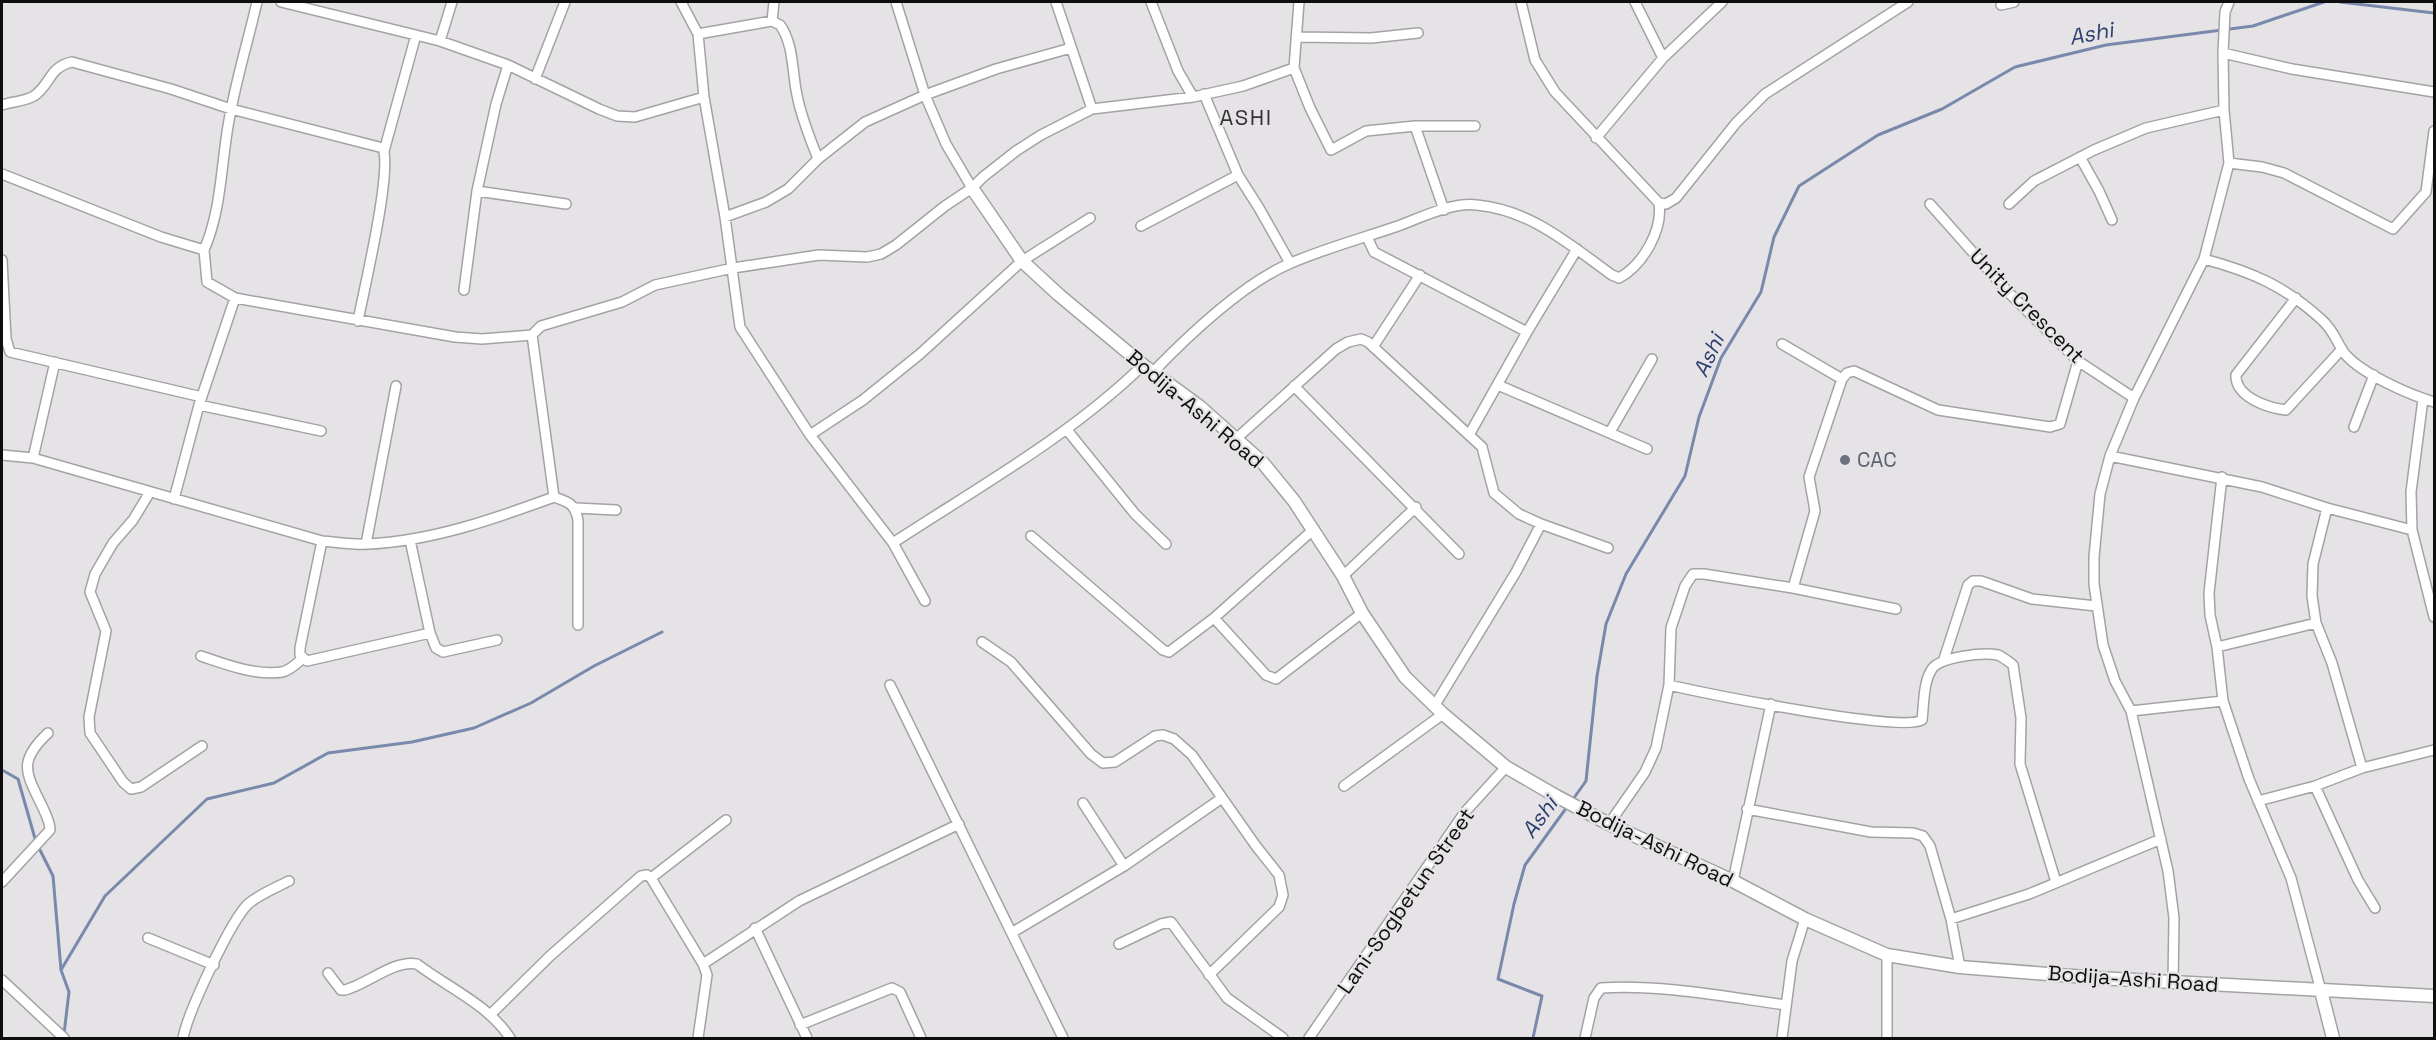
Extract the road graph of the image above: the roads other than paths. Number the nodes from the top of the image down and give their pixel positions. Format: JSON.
{"nodes":[{"id":1,"x":257,"y":2,"type":"edge"},
{"id":2,"x":281,"y":2,"type":"edge"},
{"id":3,"x":452,"y":2,"type":"edge"},
{"id":4,"x":565,"y":2,"type":"edge"},
{"id":5,"x":681,"y":2,"type":"edge"},
{"id":6,"x":774,"y":2,"type":"edge"},
{"id":7,"x":896,"y":2,"type":"edge"},
{"id":8,"x":1056,"y":2,"type":"edge"},
{"id":9,"x":1151,"y":2,"type":"edge"},
{"id":10,"x":1299,"y":2,"type":"edge"},
{"id":11,"x":1521,"y":2,"type":"edge"},
{"id":12,"x":1635,"y":2,"type":"edge"},
{"id":13,"x":1722,"y":2,"type":"edge"},
{"id":14,"x":1908,"y":2,"type":"edge"},
{"id":15,"x":2014,"y":2,"type":"edge"},
{"id":16,"x":2229,"y":2,"type":"edge"},
{"id":17,"x":2001,"y":5,"type":"dead end"},
{"id":18,"x":771,"y":21,"type":"junction"},
{"id":19,"x":1418,"y":33,"type":"dead end"},
{"id":20,"x":416,"y":34,"type":"junction"},
{"id":21,"x":698,"y":34,"type":"junction"},
{"id":22,"x":1296,"y":37,"type":"junction"},
{"id":23,"x":440,"y":41,"type":"junction"},
{"id":24,"x":1071,"y":48,"type":"junction"},
{"id":25,"x":2223,"y":52,"type":"junction"},
{"id":26,"x":1663,"y":58,"type":"junction"},
{"id":27,"x":507,"y":65,"type":"junction"},
{"id":28,"x":1294,"y":68,"type":"junction"},
{"id":29,"x":536,"y":79,"type":"junction"},
{"id":30,"x":2434,"y":92,"type":"edge"},
{"id":31,"x":925,"y":94,"type":"junction"},
{"id":32,"x":1204,"y":94,"type":"junction"},
{"id":33,"x":704,"y":97,"type":"junction"},
{"id":34,"x":1193,"y":97,"type":"junction"},
{"id":35,"x":2,"y":105,"type":"edge"},
{"id":36,"x":1092,"y":109,"type":"junction"},
{"id":37,"x":231,"y":110,"type":"junction"},
{"id":38,"x":2224,"y":110,"type":"junction"},
{"id":39,"x":1415,"y":126,"type":"junction"},
{"id":40,"x":1475,"y":126,"type":"dead end"},
{"id":41,"x":2434,"y":131,"type":"edge"},
{"id":42,"x":1596,"y":138,"type":"junction"},
{"id":43,"x":384,"y":151,"type":"junction"},
{"id":44,"x":2080,"y":157,"type":"junction"},
{"id":45,"x":818,"y":159,"type":"junction"},
{"id":46,"x":2229,"y":163,"type":"junction"},
{"id":47,"x":2,"y":174,"type":"edge"},
{"id":48,"x":1238,"y":175,"type":"junction"},
{"id":49,"x":972,"y":188,"type":"junction"},
{"id":50,"x":477,"y":191,"type":"junction"},
{"id":51,"x":2430,"y":195,"type":"edge"},
{"id":52,"x":1659,"y":202,"type":"junction"},
{"id":53,"x":566,"y":204,"type":"dead end"},
{"id":54,"x":1930,"y":204,"type":"dead end"},
{"id":55,"x":2009,"y":204,"type":"dead end"},
{"id":56,"x":1444,"y":210,"type":"junction"},
{"id":57,"x":725,"y":217,"type":"junction"},
{"id":58,"x":1090,"y":218,"type":"dead end"},
{"id":59,"x":2112,"y":220,"type":"dead end"},
{"id":60,"x":1141,"y":226,"type":"dead end"},
{"id":61,"x":1367,"y":237,"type":"junction"},
{"id":62,"x":1577,"y":249,"type":"junction"},
{"id":63,"x":204,"y":250,"type":"junction"},
{"id":64,"x":2204,"y":258,"type":"junction"},
{"id":65,"x":2,"y":260,"type":"edge"},
{"id":66,"x":1022,"y":261,"type":"junction"},
{"id":67,"x":1290,"y":263,"type":"junction"},
{"id":68,"x":733,"y":268,"type":"junction"},
{"id":69,"x":1420,"y":274,"type":"junction"},
{"id":70,"x":464,"y":290,"type":"dead end"},
{"id":71,"x":235,"y":298,"type":"junction"},
{"id":72,"x":2296,"y":298,"type":"junction"},
{"id":73,"x":358,"y":321,"type":"junction"},
{"id":74,"x":1527,"y":332,"type":"junction"},
{"id":75,"x":532,"y":335,"type":"junction"},
{"id":76,"x":1782,"y":344,"type":"dead end"},
{"id":77,"x":1373,"y":347,"type":"junction"},
{"id":78,"x":2342,"y":349,"type":"junction"},
{"id":79,"x":1652,"y":359,"type":"dead end"},
{"id":80,"x":2078,"y":361,"type":"junction"},
{"id":81,"x":55,"y":362,"type":"junction"},
{"id":82,"x":1148,"y":369,"type":"junction"},
{"id":83,"x":2374,"y":375,"type":"junction"},
{"id":84,"x":1842,"y":380,"type":"junction"},
{"id":85,"x":1498,"y":385,"type":"junction"},
{"id":86,"x":396,"y":386,"type":"dead end"},
{"id":87,"x":1294,"y":386,"type":"junction"},
{"id":88,"x":2134,"y":398,"type":"junction"},
{"id":89,"x":2422,"y":399,"type":"junction"},
{"id":90,"x":201,"y":401,"type":"junction"},
{"id":91,"x":2434,"y":402,"type":"edge"},
{"id":92,"x":2354,"y":427,"type":"dead end"},
{"id":93,"x":1066,"y":430,"type":"junction"},
{"id":94,"x":321,"y":431,"type":"dead end"},
{"id":95,"x":1610,"y":432,"type":"junction"},
{"id":96,"x":810,"y":435,"type":"junction"},
{"id":97,"x":1469,"y":435,"type":"junction"},
{"id":98,"x":1237,"y":438,"type":"junction"},
{"id":99,"x":1647,"y":449,"type":"dead end"},
{"id":100,"x":2,"y":455,"type":"edge"},
{"id":101,"x":2110,"y":456,"type":"junction"},
{"id":102,"x":33,"y":458,"type":"junction"},
{"id":103,"x":2222,"y":477,"type":"junction"},
{"id":104,"x":150,"y":492,"type":"junction"},
{"id":105,"x":554,"y":497,"type":"junction"},
{"id":106,"x":174,"y":499,"type":"junction"},
{"id":107,"x":1416,"y":507,"type":"junction"},
{"id":108,"x":576,"y":508,"type":"junction"},
{"id":109,"x":2327,"y":508,"type":"junction"},
{"id":110,"x":616,"y":510,"type":"dead end"},
{"id":111,"x":1541,"y":524,"type":"junction"},
{"id":112,"x":1314,"y":529,"type":"junction"},
{"id":113,"x":2412,"y":530,"type":"junction"},
{"id":114,"x":1031,"y":536,"type":"dead end"},
{"id":115,"x":411,"y":540,"type":"junction"},
{"id":116,"x":322,"y":541,"type":"junction"},
{"id":117,"x":893,"y":543,"type":"junction"},
{"id":118,"x":366,"y":544,"type":"junction"},
{"id":119,"x":1166,"y":544,"type":"dead end"},
{"id":120,"x":1608,"y":548,"type":"dead end"},
{"id":121,"x":1459,"y":554,"type":"dead end"},
{"id":122,"x":1343,"y":576,"type":"junction"},
{"id":123,"x":1793,"y":588,"type":"junction"},
{"id":124,"x":925,"y":601,"type":"dead end"},
{"id":125,"x":2432,"y":601,"type":"edge"},
{"id":126,"x":2096,"y":606,"type":"junction"},
{"id":127,"x":1896,"y":609,"type":"dead end"},
{"id":128,"x":1362,"y":613,"type":"junction"},
{"id":129,"x":1214,"y":618,"type":"junction"},
{"id":130,"x":2434,"y":618,"type":"edge"},
{"id":131,"x":2316,"y":623,"type":"junction"},
{"id":132,"x":578,"y":625,"type":"dead end"},
{"id":133,"x":430,"y":633,"type":"junction"},
{"id":134,"x":497,"y":640,"type":"dead end"},
{"id":135,"x":982,"y":642,"type":"dead end"},
{"id":136,"x":2217,"y":647,"type":"junction"},
{"id":137,"x":201,"y":656,"type":"dead end"},
{"id":138,"x":302,"y":659,"type":"junction"},
{"id":139,"x":1944,"y":659,"type":"junction"},
{"id":140,"x":890,"y":685,"type":"dead end"},
{"id":141,"x":1669,"y":685,"type":"junction"},
{"id":142,"x":2223,"y":701,"type":"junction"},
{"id":143,"x":1770,"y":704,"type":"junction"},
{"id":144,"x":1439,"y":709,"type":"junction"},
{"id":145,"x":2130,"y":711,"type":"junction"},
{"id":146,"x":48,"y":733,"type":"dead end"},
{"id":147,"x":202,"y":746,"type":"dead end"},
{"id":148,"x":2434,"y":750,"type":"edge"},
{"id":149,"x":1506,"y":767,"type":"junction"},
{"id":150,"x":2362,"y":768,"type":"junction"},
{"id":151,"x":1344,"y":786,"type":"dead end"},
{"id":152,"x":2315,"y":786,"type":"junction"},
{"id":153,"x":1222,"y":798,"type":"junction"},
{"id":154,"x":2258,"y":801,"type":"junction"},
{"id":155,"x":1083,"y":802,"type":"dead end"},
{"id":156,"x":1747,"y":809,"type":"junction"},
{"id":157,"x":726,"y":820,"type":"dead end"},
{"id":158,"x":959,"y":824,"type":"junction"},
{"id":159,"x":1609,"y":824,"type":"junction"},
{"id":160,"x":2161,"y":838,"type":"junction"},
{"id":161,"x":1124,"y":866,"type":"junction"},
{"id":162,"x":651,"y":878,"type":"junction"},
{"id":163,"x":289,"y":881,"type":"dead end"},
{"id":164,"x":1733,"y":881,"type":"junction"},
{"id":165,"x":2,"y":882,"type":"edge"},
{"id":166,"x":2056,"y":882,"type":"junction"},
{"id":167,"x":2374,"y":908,"type":"dead end"},
{"id":168,"x":1804,"y":919,"type":"junction"},
{"id":169,"x":1951,"y":919,"type":"junction"},
{"id":170,"x":755,"y":928,"type":"junction"},
{"id":171,"x":1012,"y":932,"type":"junction"},
{"id":172,"x":148,"y":938,"type":"dead end"},
{"id":173,"x":1119,"y":944,"type":"dead end"},
{"id":174,"x":1887,"y":955,"type":"junction"},
{"id":175,"x":704,"y":964,"type":"junction"},
{"id":176,"x":214,"y":965,"type":"junction"},
{"id":177,"x":1960,"y":967,"type":"junction"},
{"id":178,"x":328,"y":973,"type":"dead end"},
{"id":179,"x":1209,"y":975,"type":"junction"},
{"id":180,"x":2,"y":980,"type":"edge"},
{"id":181,"x":2173,"y":983,"type":"junction"},
{"id":182,"x":2321,"y":991,"type":"junction"},
{"id":183,"x":2434,"y":996,"type":"edge"},
{"id":184,"x":1785,"y":1005,"type":"junction"},
{"id":185,"x":490,"y":1015,"type":"junction"},
{"id":186,"x":801,"y":1025,"type":"junction"},
{"id":187,"x":61,"y":1036,"type":"edge"},
{"id":188,"x":183,"y":1038,"type":"edge"},
{"id":189,"x":510,"y":1038,"type":"edge"},
{"id":190,"x":698,"y":1038,"type":"edge"},
{"id":191,"x":807,"y":1038,"type":"edge"},
{"id":192,"x":921,"y":1038,"type":"edge"},
{"id":193,"x":1063,"y":1038,"type":"edge"},
{"id":194,"x":1283,"y":1038,"type":"edge"},
{"id":195,"x":1309,"y":1038,"type":"edge"},
{"id":196,"x":1585,"y":1038,"type":"edge"},
{"id":197,"x":1782,"y":1038,"type":"edge"},
{"id":198,"x":1887,"y":1038,"type":"edge"},
{"id":199,"x":2333,"y":1038,"type":"edge"}],
"edges":[{"from":1,"to":37,"type":"street"},
{"from":2,"to":20,"type":"street"},
{"from":3,"to":23,"type":"street"},
{"from":4,"to":29,"type":"street"},
{"from":5,"to":21,"type":"street"},
{"from":6,"to":18,"type":"street"},
{"from":7,"to":31,"type":"street","name":"Bodija-Ashi Road"},
{"from":8,"to":24,"type":"street"},
{"from":9,"to":34,"type":"street"},
{"from":10,"to":22,"type":"street"},
{"from":11,"to":42,"type":"street"},
{"from":12,"to":26,"type":"street"},
{"from":13,"to":26,"type":"street"},
{"from":14,"to":52,"type":"street"},
{"from":15,"to":17,"type":"street"},
{"from":16,"to":25,"type":"street"},
{"from":18,"to":21,"type":"street"},
{"from":18,"to":45,"type":"street"},
{"from":19,"to":22,"type":"street"},
{"from":20,"to":23,"type":"street"},
{"from":20,"to":43,"type":"street"},
{"from":21,"to":33,"type":"street"},
{"from":22,"to":28,"type":"street"},
{"from":23,"to":27,"type":"street"},
{"from":24,"to":31,"type":"street"},
{"from":24,"to":36,"type":"street"},
{"from":25,"to":30,"type":"street"},
{"from":25,"to":38,"type":"street"},
{"from":26,"to":42,"type":"street"},
{"from":27,"to":29,"type":"street"},
{"from":27,"to":50,"type":"street"},
{"from":28,"to":32,"type":"street"},
{"from":28,"to":39,"type":"street"},
{"from":29,"to":33,"type":"street"},
{"from":31,"to":45,"type":"street"},
{"from":31,"to":49,"type":"street","name":"Bodija-Ashi Road"},
{"from":32,"to":34,"type":"street"},
{"from":32,"to":48,"type":"street"},
{"from":33,"to":57,"type":"street"},
{"from":34,"to":36,"type":"street"},
{"from":35,"to":37,"type":"street"},
{"from":36,"to":49,"type":"street"},
{"from":37,"to":43,"type":"street"},
{"from":37,"to":63,"type":"street"},
{"from":38,"to":44,"type":"street"},
{"from":38,"to":46,"type":"street"},
{"from":39,"to":40,"type":"street"},
{"from":39,"to":56,"type":"street"},
{"from":41,"to":51,"type":"street"},
{"from":42,"to":52,"type":"street"},
{"from":43,"to":73,"type":"street"},
{"from":44,"to":55,"type":"street"},
{"from":44,"to":59,"type":"street"},
{"from":45,"to":57,"type":"street"},
{"from":46,"to":51,"type":"street"},
{"from":46,"to":64,"type":"street"},
{"from":47,"to":63,"type":"street"},
{"from":48,"to":60,"type":"street"},
{"from":48,"to":67,"type":"street"},
{"from":49,"to":66,"type":"street","name":"Bodija-Ashi Road"},
{"from":49,"to":68,"type":"street"},
{"from":50,"to":53,"type":"street"},
{"from":50,"to":70,"type":"street"},
{"from":52,"to":62,"type":"street"},
{"from":54,"to":80,"type":"street","name":"Unity Crescent"},
{"from":56,"to":61,"type":"street"},
{"from":56,"to":62,"type":"street"},
{"from":57,"to":68,"type":"street"},
{"from":58,"to":66,"type":"street"},
{"from":61,"to":67,"type":"street"},
{"from":61,"to":69,"type":"street"},
{"from":62,"to":74,"type":"street"},
{"from":63,"to":71,"type":"street"},
{"from":64,"to":72,"type":"street"},
{"from":64,"to":88,"type":"street"},
{"from":65,"to":81,"type":"street"},
{"from":66,"to":82,"type":"street","name":"Bodija-Ashi Road"},
{"from":66,"to":96,"type":"street"},
{"from":67,"to":82,"type":"street"},
{"from":68,"to":75,"type":"street"},
{"from":68,"to":96,"type":"street"},
{"from":69,"to":74,"type":"street"},
{"from":69,"to":77,"type":"street"},
{"from":71,"to":73,"type":"street"},
{"from":71,"to":90,"type":"street"},
{"from":72,"to":78,"type":"street"},
{"from":72,"to":78,"type":"street"},
{"from":73,"to":75,"type":"street"},
{"from":74,"to":85,"type":"street"},
{"from":75,"to":105,"type":"street"},
{"from":76,"to":84,"type":"street"},
{"from":77,"to":87,"type":"street"},
{"from":77,"to":97,"type":"street"},
{"from":78,"to":83,"type":"street"},
{"from":79,"to":95,"type":"street"},
{"from":80,"to":84,"type":"street"},
{"from":80,"to":88,"type":"street","name":"Unity Crescent"},
{"from":81,"to":90,"type":"street"},
{"from":81,"to":102,"type":"street"},
{"from":82,"to":93,"type":"street"},
{"from":82,"to":98,"type":"street","name":"Bodija-Ashi Road"},
{"from":83,"to":89,"type":"street"},
{"from":83,"to":92,"type":"street"},
{"from":84,"to":123,"type":"street"},
{"from":85,"to":95,"type":"street"},
{"from":85,"to":97,"type":"street"},
{"from":86,"to":118,"type":"street"},
{"from":87,"to":98,"type":"street"},
{"from":87,"to":107,"type":"street"},
{"from":88,"to":101,"type":"street"},
{"from":89,"to":91,"type":"street"},
{"from":89,"to":113,"type":"street"},
{"from":90,"to":94,"type":"street"},
{"from":90,"to":106,"type":"street"},
{"from":93,"to":117,"type":"street"},
{"from":93,"to":119,"type":"street"},
{"from":95,"to":99,"type":"street"},
{"from":96,"to":117,"type":"street"},
{"from":97,"to":111,"type":"street"},
{"from":98,"to":112,"type":"street","name":"Bodija-Ashi Road"},
{"from":100,"to":102,"type":"street"},
{"from":101,"to":103,"type":"street"},
{"from":101,"to":126,"type":"street"},
{"from":102,"to":104,"type":"street"},
{"from":103,"to":109,"type":"street"},
{"from":103,"to":136,"type":"street"},
{"from":104,"to":106,"type":"street"},
{"from":104,"to":147,"type":"street"},
{"from":105,"to":108,"type":"street"},
{"from":105,"to":115,"type":"street"},
{"from":106,"to":116,"type":"street"},
{"from":107,"to":121,"type":"street"},
{"from":107,"to":122,"type":"street"},
{"from":108,"to":110,"type":"street"},
{"from":108,"to":132,"type":"street"},
{"from":109,"to":113,"type":"street"},
{"from":109,"to":131,"type":"street"},
{"from":111,"to":120,"type":"street"},
{"from":111,"to":144,"type":"street"},
{"from":112,"to":122,"type":"street","name":"Bodija-Ashi Road"},
{"from":112,"to":129,"type":"street"},
{"from":113,"to":125,"type":"street"},
{"from":114,"to":129,"type":"street"},
{"from":115,"to":118,"type":"street"},
{"from":115,"to":133,"type":"street"},
{"from":116,"to":118,"type":"street"},
{"from":116,"to":138,"type":"street"},
{"from":117,"to":124,"type":"street"},
{"from":122,"to":128,"type":"street","name":"Bodija-Ashi Road"},
{"from":123,"to":127,"type":"street"},
{"from":123,"to":141,"type":"street"},
{"from":125,"to":130,"type":"street"},
{"from":126,"to":139,"type":"street"},
{"from":126,"to":145,"type":"street"},
{"from":128,"to":129,"type":"street"},
{"from":128,"to":144,"type":"street","name":"Bodija-Ashi Road"},
{"from":131,"to":136,"type":"street"},
{"from":131,"to":150,"type":"street"},
{"from":133,"to":134,"type":"street"},
{"from":133,"to":138,"type":"street"},
{"from":135,"to":153,"type":"street"},
{"from":136,"to":142,"type":"street"},
{"from":137,"to":138,"type":"street"},
{"from":139,"to":143,"type":"street"},
{"from":139,"to":166,"type":"street"},
{"from":140,"to":158,"type":"street"},
{"from":141,"to":143,"type":"street"},
{"from":141,"to":159,"type":"street"},
{"from":142,"to":145,"type":"street"},
{"from":142,"to":154,"type":"street"},
{"from":143,"to":156,"type":"street"},
{"from":144,"to":149,"type":"street","name":"Bodija-Ashi Road"},
{"from":144,"to":151,"type":"street"},
{"from":145,"to":160,"type":"street"},
{"from":146,"to":165,"type":"street"},
{"from":148,"to":150,"type":"street"},
{"from":149,"to":159,"type":"street","name":"Bodija-Ashi Road"},
{"from":149,"to":195,"type":"street","name":"Lani-Sogbetun Street"},
{"from":150,"to":152,"type":"street"},
{"from":152,"to":154,"type":"street"},
{"from":152,"to":167,"type":"street"},
{"from":153,"to":161,"type":"street"},
{"from":153,"to":179,"type":"street"},
{"from":154,"to":182,"type":"street"},
{"from":155,"to":161,"type":"street"},
{"from":156,"to":164,"type":"street"},
{"from":156,"to":169,"type":"street"},
{"from":157,"to":162,"type":"street"},
{"from":158,"to":170,"type":"street"},
{"from":158,"to":171,"type":"street"},
{"from":159,"to":164,"type":"street","name":"Bodija-Ashi Road"},
{"from":160,"to":166,"type":"street"},
{"from":160,"to":181,"type":"street"},
{"from":161,"to":171,"type":"street"},
{"from":162,"to":175,"type":"street"},
{"from":162,"to":185,"type":"street"},
{"from":163,"to":176,"type":"street"},
{"from":164,"to":168,"type":"street","name":"Bodija-Ashi Road"},
{"from":166,"to":169,"type":"street"},
{"from":168,"to":174,"type":"street","name":"Bodija-Ashi Road"},
{"from":168,"to":184,"type":"street"},
{"from":169,"to":177,"type":"street"},
{"from":170,"to":175,"type":"street"},
{"from":170,"to":186,"type":"street"},
{"from":171,"to":193,"type":"street"},
{"from":172,"to":176,"type":"street"},
{"from":173,"to":179,"type":"street"},
{"from":174,"to":177,"type":"street","name":"Bodija-Ashi Road"},
{"from":174,"to":198,"type":"street"},
{"from":175,"to":190,"type":"street"},
{"from":176,"to":188,"type":"street"},
{"from":177,"to":181,"type":"street","name":"Bodija-Ashi Road"},
{"from":178,"to":185,"type":"street"},
{"from":179,"to":194,"type":"street"},
{"from":180,"to":187,"type":"street"},
{"from":181,"to":182,"type":"street","name":"Bodija-Ashi Road"},
{"from":182,"to":183,"type":"street","name":"Bodija-Ashi Road"},
{"from":182,"to":199,"type":"street"},
{"from":184,"to":196,"type":"street"},
{"from":184,"to":197,"type":"street"},
{"from":185,"to":189,"type":"street"},
{"from":186,"to":191,"type":"street"},
{"from":186,"to":192,"type":"street"}]}
